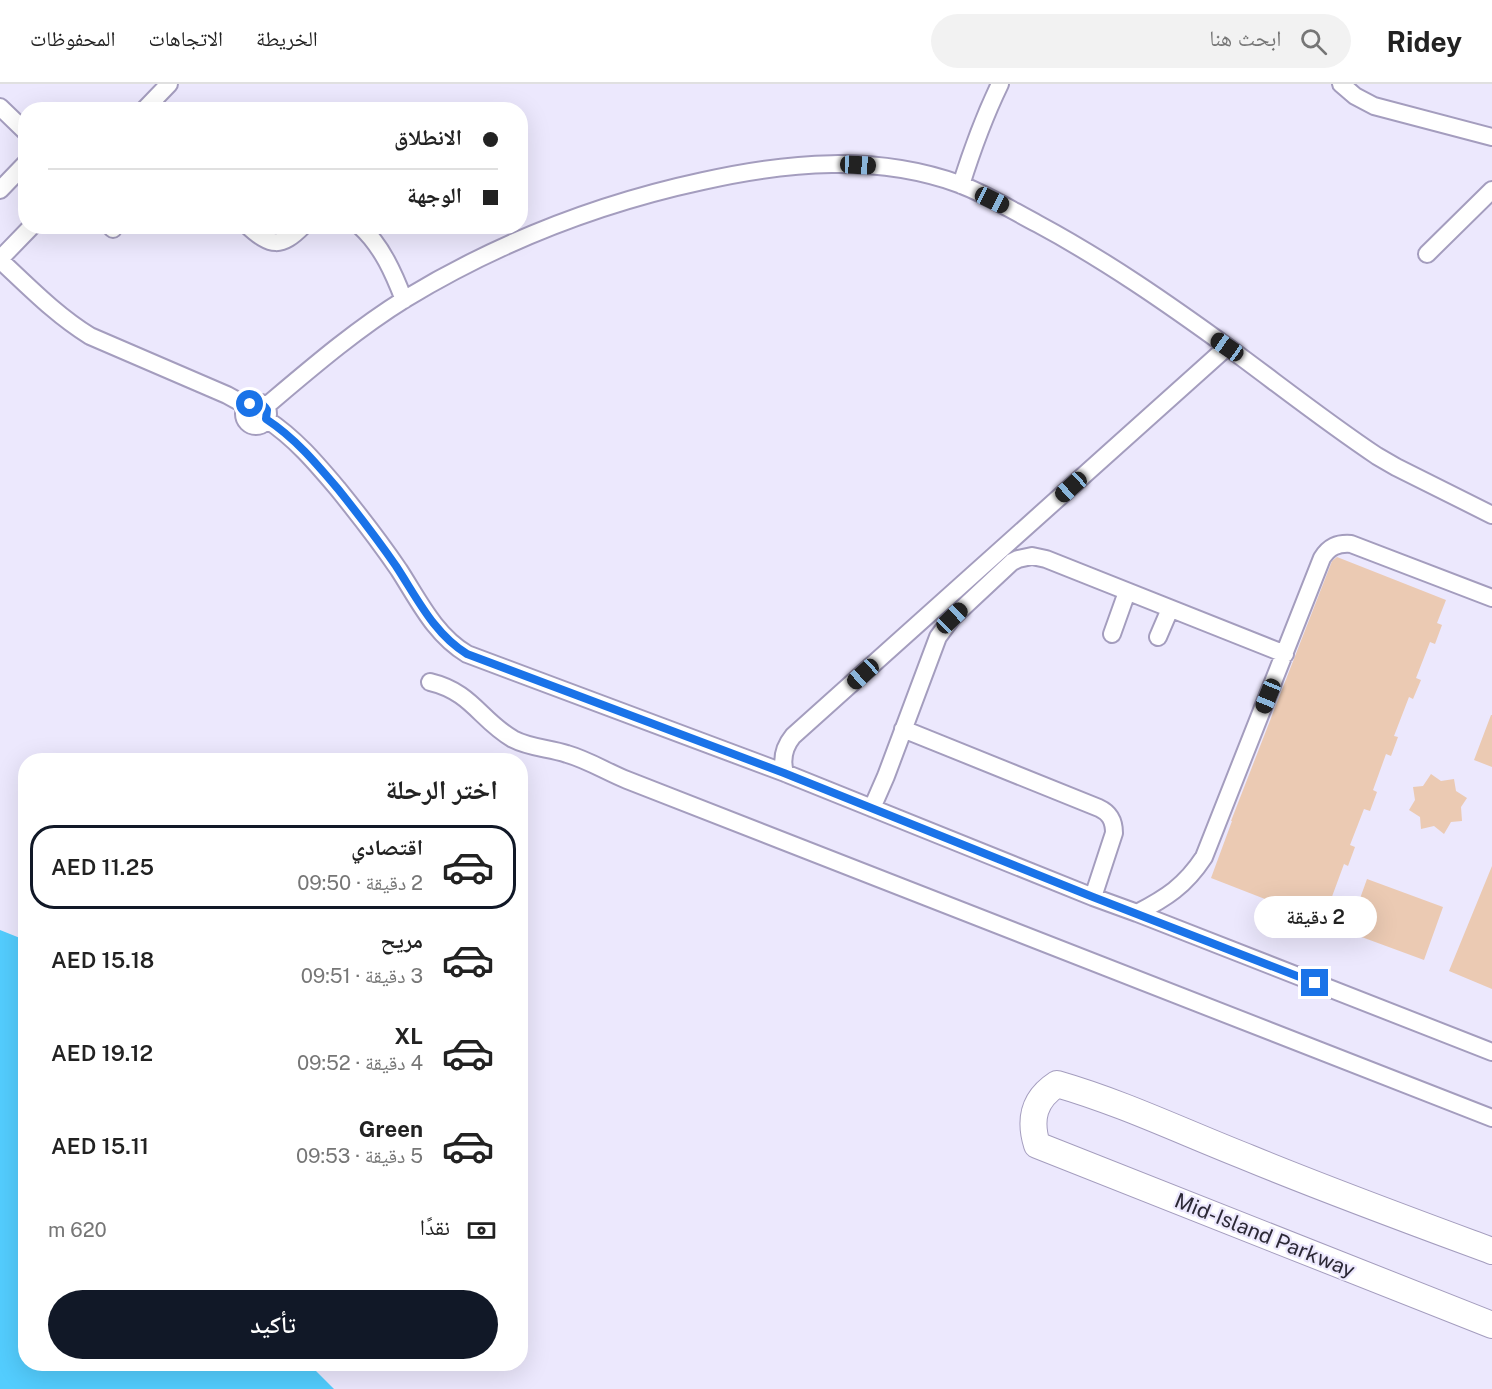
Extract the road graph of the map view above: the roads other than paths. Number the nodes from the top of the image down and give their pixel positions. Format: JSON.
{"nodes":[{"id":1,"x":169,"y":84,"type":"edge"},
{"id":2,"x":1000,"y":84,"type":"edge"},
{"id":3,"x":1341,"y":84,"type":"edge"},
{"id":4,"x":152,"y":102,"type":"edge"},
{"id":5,"x":2,"y":113,"type":"edge"},
{"id":6,"x":18,"y":126,"type":"edge"},
{"id":7,"x":1492,"y":137,"type":"edge"},
{"id":8,"x":18,"y":171,"type":"edge"},
{"id":9,"x":961,"y":185,"type":"junction"},
{"id":10,"x":0,"y":190,"type":"edge"},
{"id":11,"x":1492,"y":190,"type":"edge"},
{"id":12,"x":24,"y":234,"type":"edge"},
{"id":13,"x":256,"y":234,"type":"edge"},
{"id":14,"x":294,"y":234,"type":"edge"},
{"id":15,"x":366,"y":234,"type":"edge"},
{"id":16,"x":1427,"y":254,"type":"dead end"},
{"id":17,"x":0,"y":260,"type":"edge"},
{"id":18,"x":404,"y":300,"type":"junction"},
{"id":19,"x":1227,"y":347,"type":"junction"},
{"id":20,"x":266,"y":413,"type":"junction"},
{"id":21,"x":1492,"y":515,"type":"edge"},
{"id":22,"x":1127,"y":592,"type":"junction"},
{"id":23,"x":1492,"y":598,"type":"edge"},
{"id":24,"x":1170,"y":609,"type":"junction"},
{"id":25,"x":1112,"y":634,"type":"dead end"},
{"id":26,"x":1158,"y":637,"type":"dead end"},
{"id":27,"x":1285,"y":654,"type":"junction"},
{"id":28,"x":430,"y":682,"type":"dead end"},
{"id":29,"x":903,"y":729,"type":"junction"},
{"id":30,"x":784,"y":773,"type":"junction"},
{"id":31,"x":872,"y":808,"type":"junction"},
{"id":32,"x":1093,"y":897,"type":"junction"},
{"id":33,"x":1137,"y":913,"type":"junction"},
{"id":34,"x":1492,"y":1052,"type":"edge"},
{"id":35,"x":1492,"y":1118,"type":"edge"},
{"id":36,"x":1492,"y":1251,"type":"edge"},
{"id":37,"x":1492,"y":1325,"type":"edge"}],
"edges":[{"from":1,"to":4,"type":"street"},
{"from":2,"to":9,"type":"street"},
{"from":3,"to":7,"type":"street"},
{"from":5,"to":6,"type":"street"},
{"from":8,"to":10,"type":"street"},
{"from":9,"to":18,"type":"street"},
{"from":9,"to":19,"type":"street"},
{"from":11,"to":16,"type":"street"},
{"from":12,"to":17,"type":"street"},
{"from":13,"to":14,"type":"street"},
{"from":15,"to":18,"type":"street"},
{"from":17,"to":20,"type":"street"},
{"from":18,"to":20,"type":"street"},
{"from":19,"to":21,"type":"street"},
{"from":19,"to":30,"type":"street"},
{"from":20,"to":30,"type":"street"},
{"from":22,"to":24,"type":"street"},
{"from":22,"to":25,"type":"street"},
{"from":22,"to":29,"type":"street"},
{"from":23,"to":27,"type":"street"},
{"from":24,"to":26,"type":"street"},
{"from":24,"to":27,"type":"street"},
{"from":27,"to":33,"type":"street"},
{"from":28,"to":35,"type":"street"},
{"from":29,"to":31,"type":"street"},
{"from":29,"to":32,"type":"street"},
{"from":30,"to":31,"type":"street"},
{"from":31,"to":32,"type":"street"},
{"from":32,"to":33,"type":"street"},
{"from":33,"to":34,"type":"street"},
{"from":36,"to":37,"type":"highway","name":"Mid-Island Parkway"}]}
